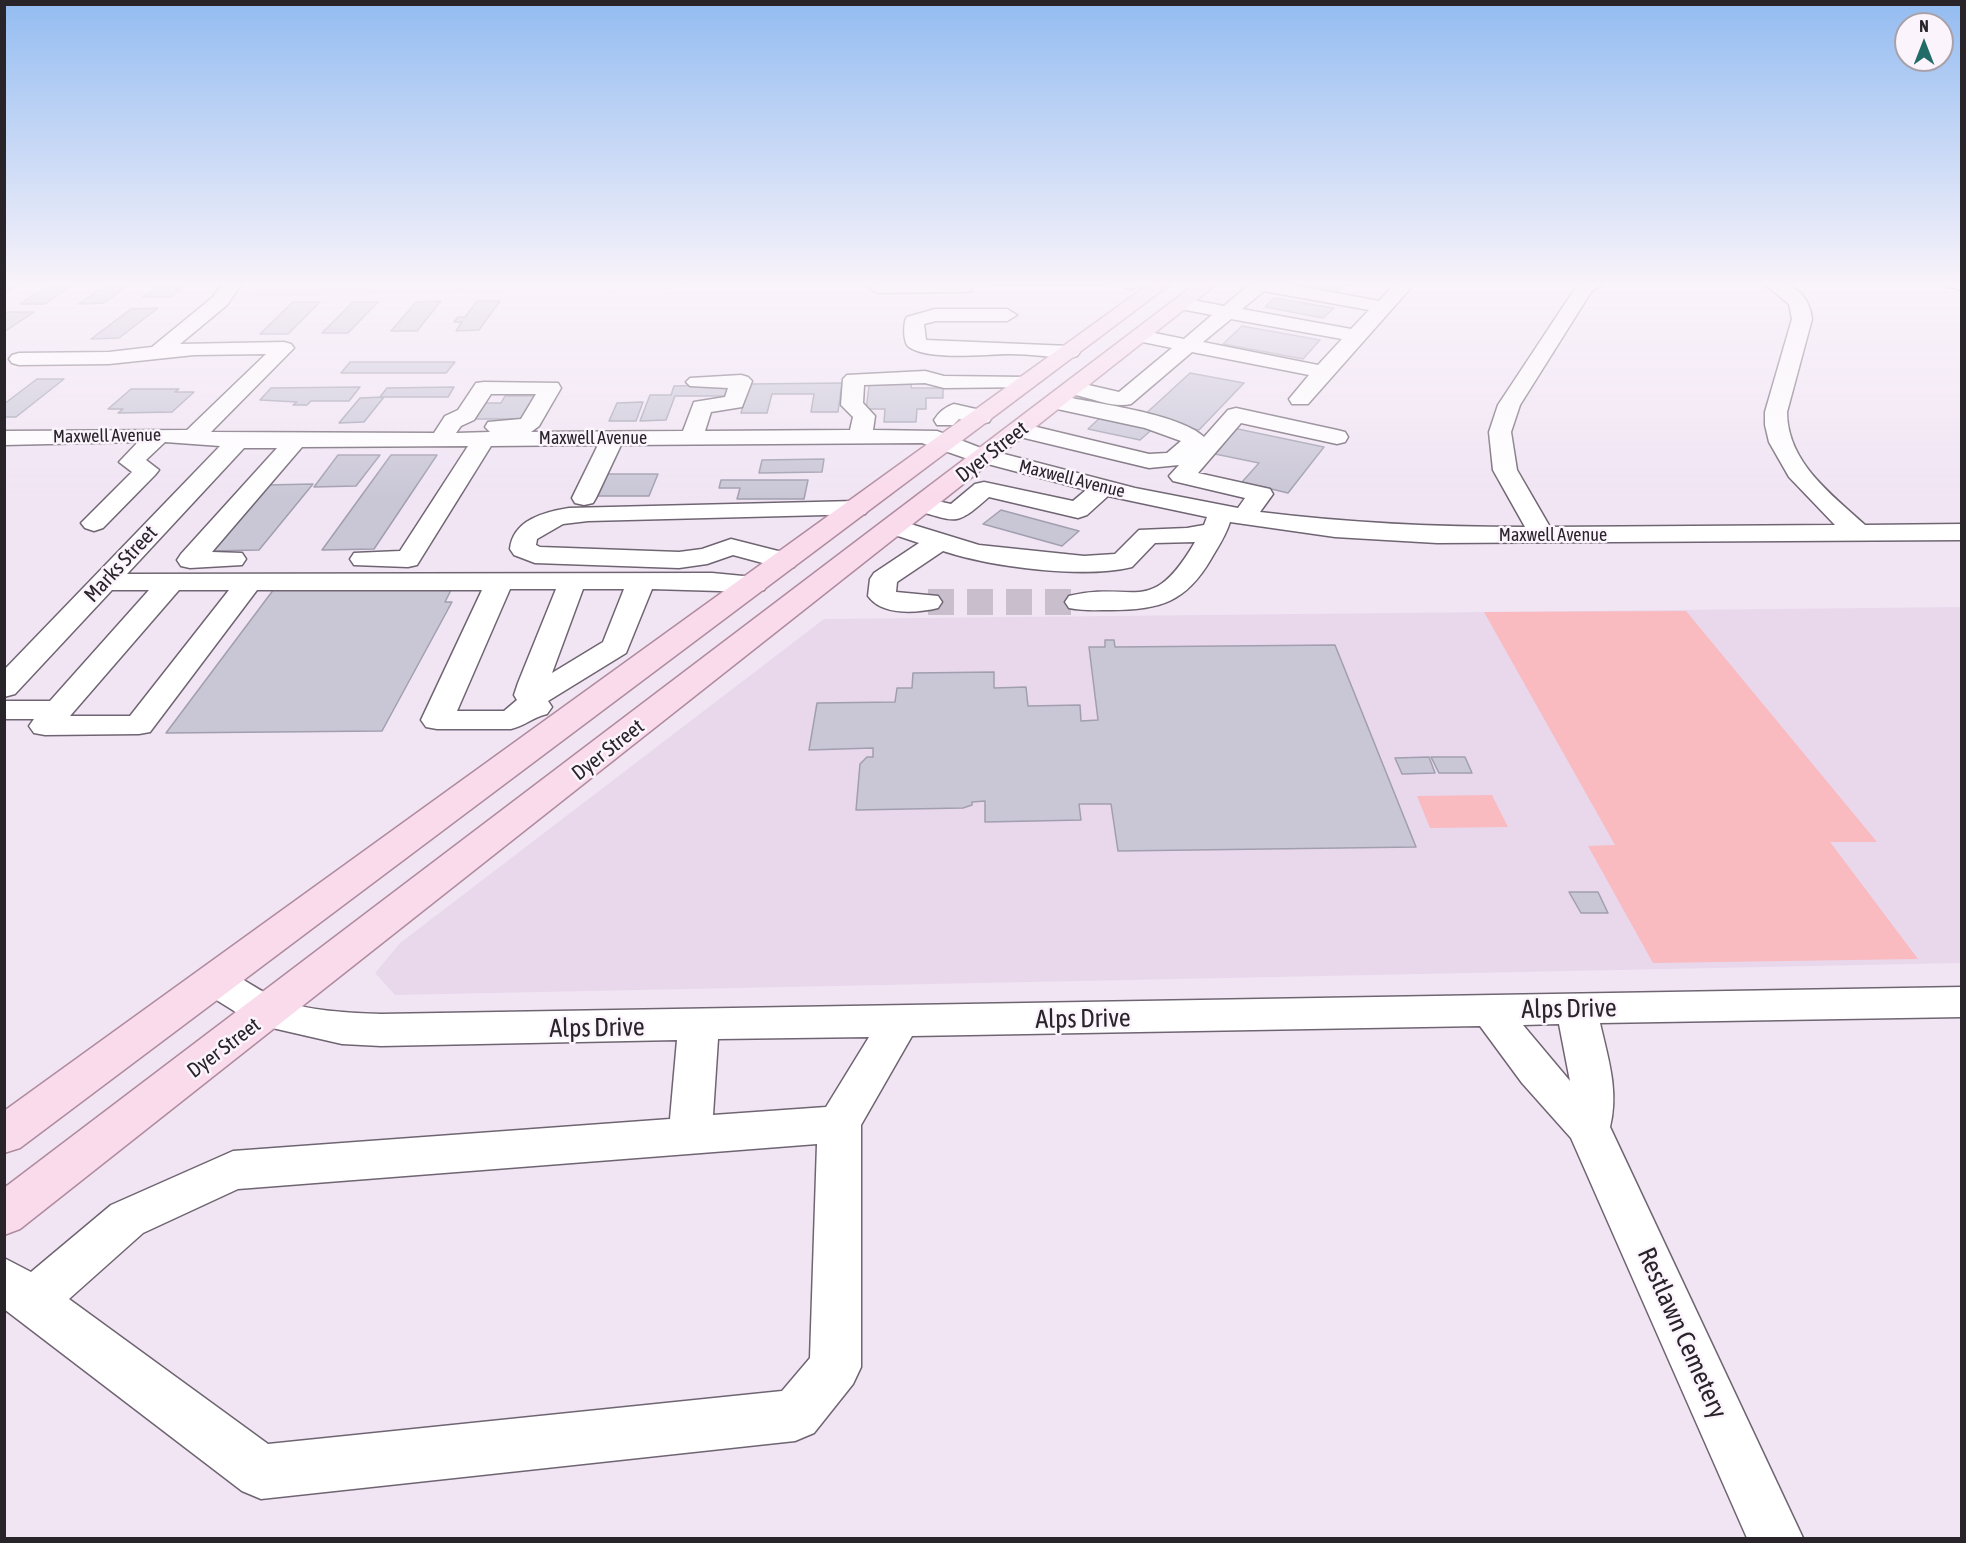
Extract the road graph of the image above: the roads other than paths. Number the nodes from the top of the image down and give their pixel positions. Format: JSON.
{"nodes":[{"id":1,"x":138,"y":354,"type":"edge"},
{"id":2,"x":278,"y":354,"type":"edge"},
{"id":3,"x":1067,"y":354,"type":"edge"},
{"id":4,"x":1120,"y":354,"type":"edge"},
{"id":5,"x":1178,"y":354,"type":"edge"},
{"id":6,"x":1224,"y":354,"type":"edge"},
{"id":7,"x":1339,"y":354,"type":"edge"},
{"id":8,"x":1542,"y":354,"type":"edge"},
{"id":9,"x":1792,"y":354,"type":"edge"},
{"id":10,"x":19,"y":359,"type":"dead end"},
{"id":11,"x":1166,"y":364,"type":"junction"},
{"id":12,"x":1189,"y":368,"type":"dead end"},
{"id":13,"x":1323,"y":372,"type":"junction"},
{"id":14,"x":697,"y":382,"type":"dead end"},
{"id":15,"x":1296,"y":393,"type":"dead end"},
{"id":16,"x":1071,"y":399,"type":"junction"},
{"id":17,"x":962,"y":410,"type":"junction"},
{"id":18,"x":1020,"y":430,"type":"junction"},
{"id":19,"x":445,"y":433,"type":"junction"},
{"id":20,"x":159,"y":435,"type":"junction"},
{"id":21,"x":498,"y":435,"type":"junction"},
{"id":22,"x":1051,"y":435,"type":"junction"},
{"id":23,"x":860,"y":436,"type":"junction"},
{"id":24,"x":14,"y":437,"type":"edge"},
{"id":25,"x":193,"y":437,"type":"junction"},
{"id":26,"x":692,"y":437,"type":"junction"},
{"id":27,"x":1337,"y":437,"type":"dead end"},
{"id":28,"x":613,"y":438,"type":"junction"},
{"id":29,"x":238,"y":441,"type":"junction"},
{"id":30,"x":295,"y":441,"type":"junction"},
{"id":31,"x":4,"y":455,"type":"edge"},
{"id":32,"x":985,"y":457,"type":"junction"},
{"id":33,"x":664,"y":460,"type":"dead end"},
{"id":34,"x":602,"y":461,"type":"junction"},
{"id":35,"x":1181,"y":476,"type":"junction"},
{"id":36,"x":953,"y":482,"type":"junction"},
{"id":37,"x":883,"y":489,"type":"junction"},
{"id":38,"x":984,"y":489,"type":"junction"},
{"id":39,"x":1114,"y":489,"type":"junction"},
{"id":40,"x":584,"y":498,"type":"dead end"},
{"id":41,"x":1161,"y":500,"type":"junction"},
{"id":42,"x":113,"y":504,"type":"junction"},
{"id":43,"x":178,"y":504,"type":"junction"},
{"id":44,"x":923,"y":505,"type":"junction"},
{"id":45,"x":824,"y":509,"type":"junction"},
{"id":46,"x":856,"y":509,"type":"junction"},
{"id":47,"x":741,"y":511,"type":"junction"},
{"id":48,"x":1227,"y":520,"type":"junction"},
{"id":49,"x":94,"y":523,"type":"dead end"},
{"id":50,"x":895,"y":527,"type":"junction"},
{"id":51,"x":1962,"y":532,"type":"edge"},
{"id":52,"x":1859,"y":533,"type":"junction"},
{"id":53,"x":1543,"y":535,"type":"junction"},
{"id":54,"x":940,"y":541,"type":"junction"},
{"id":55,"x":731,"y":546,"type":"junction"},
{"id":56,"x":785,"y":561,"type":"junction"},
{"id":57,"x":1123,"y":561,"type":"junction"},
{"id":58,"x":500,"y":581,"type":"junction"},
{"id":59,"x":573,"y":581,"type":"junction"},
{"id":60,"x":641,"y":581,"type":"junction"},
{"id":61,"x":105,"y":582,"type":"junction"},
{"id":62,"x":171,"y":582,"type":"junction"},
{"id":63,"x":249,"y":582,"type":"junction"},
{"id":64,"x":754,"y":584,"type":"junction"},
{"id":65,"x":1112,"y":601,"type":"junction"},
{"id":66,"x":1079,"y":602,"type":"tunnel mouth"},
{"id":67,"x":928,"y":603,"type":"tunnel mouth"},
{"id":68,"x":4,"y":688,"type":"edge"},
{"id":69,"x":532,"y":701,"type":"junction"},
{"id":70,"x":4,"y":710,"type":"edge"},
{"id":71,"x":60,"y":710,"type":"junction"},
{"id":72,"x":559,"y":727,"type":"junction"},
{"id":73,"x":604,"y":753,"type":"junction"},
{"id":74,"x":216,"y":981,"type":"junction"},
{"id":75,"x":1962,"y":1002,"type":"edge"},
{"id":76,"x":1574,"y":1009,"type":"junction"},
{"id":77,"x":1492,"y":1011,"type":"junction"},
{"id":78,"x":268,"y":1013,"type":"junction"},
{"id":79,"x":899,"y":1022,"type":"junction"},
{"id":80,"x":699,"y":1026,"type":"junction"},
{"id":81,"x":839,"y":1124,"type":"junction"},
{"id":82,"x":1588,"y":1127,"type":"junction"},
{"id":83,"x":4,"y":1135,"type":"edge"},
{"id":84,"x":690,"y":1135,"type":"junction"},
{"id":85,"x":4,"y":1215,"type":"edge"},
{"id":86,"x":18,"y":1291,"type":"edge"},
{"id":87,"x":1775,"y":1539,"type":"edge"}],
"edges":[{"from":1,"to":10,"type":"street"},
{"from":2,"to":25,"type":"street"},
{"from":3,"to":17,"type":"main road","name":"Dyer Street"},
{"from":4,"to":16,"type":"main road","name":"Dyer Street"},
{"from":5,"to":11,"type":"street"},
{"from":6,"to":13,"type":"street"},
{"from":7,"to":13,"type":"street"},
{"from":8,"to":53,"type":"street"},
{"from":9,"to":52,"type":"street"},
{"from":11,"to":12,"type":"street"},
{"from":11,"to":16,"type":"street"},
{"from":13,"to":15,"type":"street"},
{"from":14,"to":26,"type":"street"},
{"from":16,"to":18,"type":"main road","name":"Dyer Street"},
{"from":16,"to":22,"type":"street"},
{"from":16,"to":22,"type":"street"},
{"from":17,"to":23,"type":"street","name":"Maxwell Avenue"},
{"from":17,"to":23,"type":"street"},
{"from":17,"to":32,"type":"street","name":"Maxwell Avenue"},
{"from":17,"to":37,"type":"main road","name":"Dyer Street"},
{"from":18,"to":22,"type":"street"},
{"from":18,"to":32,"type":"main road","name":"Dyer Street"},
{"from":19,"to":21,"type":"street","name":"Maxwell Avenue"},
{"from":19,"to":21,"type":"street"},
{"from":19,"to":30,"type":"street","name":"Maxwell Avenue"},
{"from":20,"to":24,"type":"street","name":"Maxwell Avenue"},
{"from":20,"to":25,"type":"street","name":"Maxwell Avenue"},
{"from":20,"to":42,"type":"street"},
{"from":21,"to":28,"type":"street","name":"Maxwell Avenue"},
{"from":21,"to":30,"type":"street"},
{"from":22,"to":39,"type":"street"},
{"from":23,"to":26,"type":"street","name":"Maxwell Avenue"},
{"from":24,"to":31,"type":"street"},
{"from":25,"to":29,"type":"street","name":"Maxwell Avenue"},
{"from":26,"to":28,"type":"street","name":"Maxwell Avenue"},
{"from":27,"to":35,"type":"street"},
{"from":28,"to":34,"type":"street"},
{"from":29,"to":30,"type":"street","name":"Maxwell Avenue"},
{"from":29,"to":43,"type":"street","name":"Marks Street"},
{"from":32,"to":36,"type":"main road","name":"Dyer Street"},
{"from":32,"to":39,"type":"street","name":"Maxwell Avenue"},
{"from":33,"to":34,"type":"street"},
{"from":34,"to":40,"type":"street"},
{"from":35,"to":41,"type":"street"},
{"from":35,"to":48,"type":"street"},
{"from":36,"to":38,"type":"street"},
{"from":36,"to":44,"type":"main road","name":"Dyer Street"},
{"from":37,"to":45,"type":"street"},
{"from":37,"to":46,"type":"main road","name":"Dyer Street"},
{"from":38,"to":39,"type":"street"},
{"from":38,"to":44,"type":"street"},
{"from":39,"to":41,"type":"street","name":"Maxwell Avenue"},
{"from":41,"to":48,"type":"street","name":"Maxwell Avenue"},
{"from":42,"to":43,"type":"street"},
{"from":42,"to":49,"type":"street"},
{"from":43,"to":61,"type":"street","name":"Marks Street"},
{"from":44,"to":50,"type":"main road","name":"Dyer Street"},
{"from":45,"to":46,"type":"street"},
{"from":45,"to":47,"type":"street"},
{"from":46,"to":56,"type":"main road","name":"Dyer Street"},
{"from":47,"to":55,"type":"street"},
{"from":47,"to":55,"type":"street"},
{"from":48,"to":53,"type":"street","name":"Maxwell Avenue"},
{"from":48,"to":57,"type":"street"},
{"from":48,"to":65,"type":"street"},
{"from":50,"to":54,"type":"street"},
{"from":50,"to":73,"type":"main road","name":"Dyer Street"},
{"from":51,"to":52,"type":"street","name":"Maxwell Avenue"},
{"from":52,"to":53,"type":"street","name":"Maxwell Avenue"},
{"from":54,"to":57,"type":"street"},
{"from":54,"to":67,"type":"street"},
{"from":55,"to":56,"type":"street"},
{"from":56,"to":64,"type":"main road","name":"Dyer Street"},
{"from":57,"to":65,"type":"street"},
{"from":58,"to":59,"type":"street"},
{"from":58,"to":63,"type":"street"},
{"from":58,"to":69,"type":"street"},
{"from":59,"to":60,"type":"street"},
{"from":59,"to":69,"type":"street"},
{"from":60,"to":64,"type":"street"},
{"from":60,"to":69,"type":"street"},
{"from":61,"to":62,"type":"street"},
{"from":61,"to":68,"type":"street","name":"Marks Street"},
{"from":62,"to":63,"type":"street"},
{"from":62,"to":71,"type":"street"},
{"from":63,"to":71,"type":"street"},
{"from":64,"to":72,"type":"main road","name":"Dyer Street"},
{"from":65,"to":66,"type":"street"},
{"from":69,"to":72,"type":"street"},
{"from":70,"to":71,"type":"street"},
{"from":72,"to":73,"type":"main road"},
{"from":72,"to":74,"type":"main road","name":"Dyer Street"},
{"from":73,"to":78,"type":"main road","name":"Dyer Street"},
{"from":74,"to":78,"type":"street","name":"Alps Drive"},
{"from":74,"to":83,"type":"main road","name":"Dyer Street"},
{"from":75,"to":76,"type":"street","name":"Alps Drive"},
{"from":76,"to":77,"type":"street","name":"Alps Drive"},
{"from":76,"to":82,"type":"street"},
{"from":77,"to":79,"type":"street","name":"Alps Drive"},
{"from":77,"to":82,"type":"street","name":"Restlawn Cemetery"},
{"from":78,"to":80,"type":"street","name":"Alps Drive"},
{"from":78,"to":85,"type":"main road","name":"Dyer Street"},
{"from":79,"to":80,"type":"street","name":"Alps Drive"},
{"from":79,"to":81,"type":"street"},
{"from":80,"to":84,"type":"street"},
{"from":81,"to":84,"type":"street"},
{"from":81,"to":86,"type":"street"},
{"from":82,"to":87,"type":"street","name":"Restlawn Cemetery"},
{"from":84,"to":86,"type":"street"}]}
